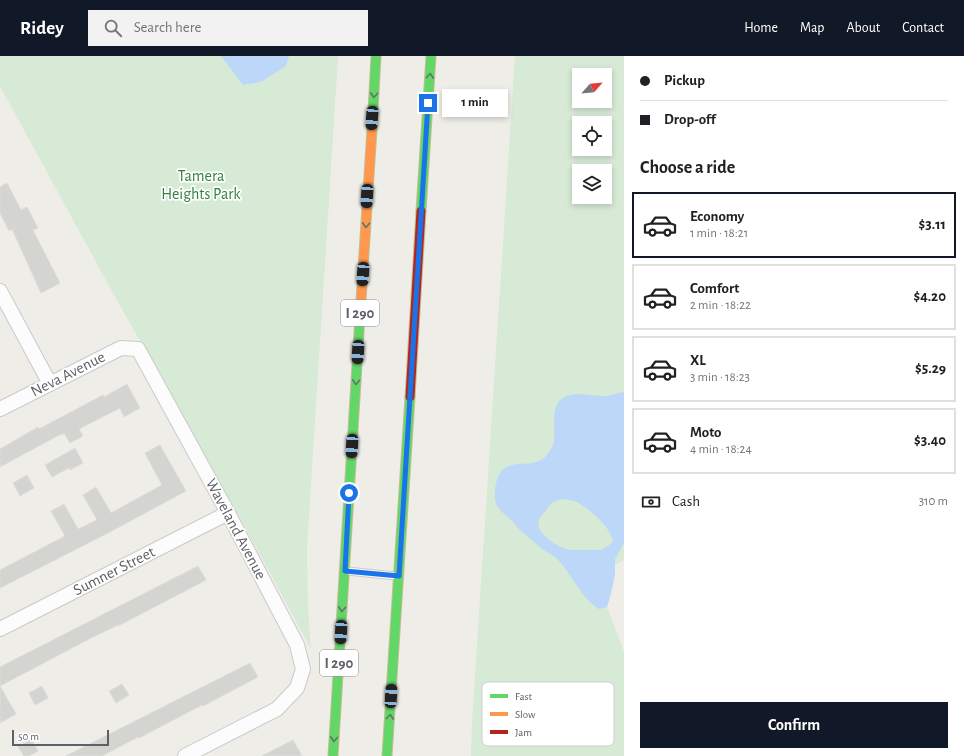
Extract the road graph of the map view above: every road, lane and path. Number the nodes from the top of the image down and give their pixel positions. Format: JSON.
{"nodes":[{"id":1,"x":376,"y":56,"type":"edge"},
{"id":2,"x":431,"y":56,"type":"edge"},
{"id":3,"x":0,"y":291,"type":"edge"},
{"id":4,"x":138,"y":349,"type":"joint"},
{"id":5,"x":50,"y":384,"type":"junction"},
{"id":6,"x":0,"y":409,"type":"edge"},
{"id":7,"x":228,"y":513,"type":"junction"},
{"id":8,"x":345,"y":571,"type":"junction"},
{"id":9,"x":399,"y":576,"type":"junction"},
{"id":10,"x":0,"y":629,"type":"edge"},
{"id":11,"x":185,"y":756,"type":"edge"},
{"id":12,"x":333,"y":756,"type":"edge"},
{"id":13,"x":387,"y":756,"type":"edge"}],
"edges":[{"from":1,"to":8,"type":"highway","number":"I 290","one_way":true},
{"from":9,"to":2,"type":"highway","one_way":true},
{"from":3,"to":5,"type":"street"},
{"from":4,"to":5,"type":"street","name":"Neva Avenue"},
{"from":4,"to":7,"type":"street","name":"Waveland Avenue"},
{"from":5,"to":6,"type":"street","name":"Neva Avenue"},
{"from":7,"to":10,"type":"street","name":"Sumner Street"},
{"from":7,"to":11,"type":"street","name":"Waveland Avenue"},
{"from":8,"to":9,"type":"lane"},
{"from":8,"to":12,"type":"highway","number":"I 290","one_way":true},
{"from":13,"to":9,"type":"highway","one_way":true}]}
